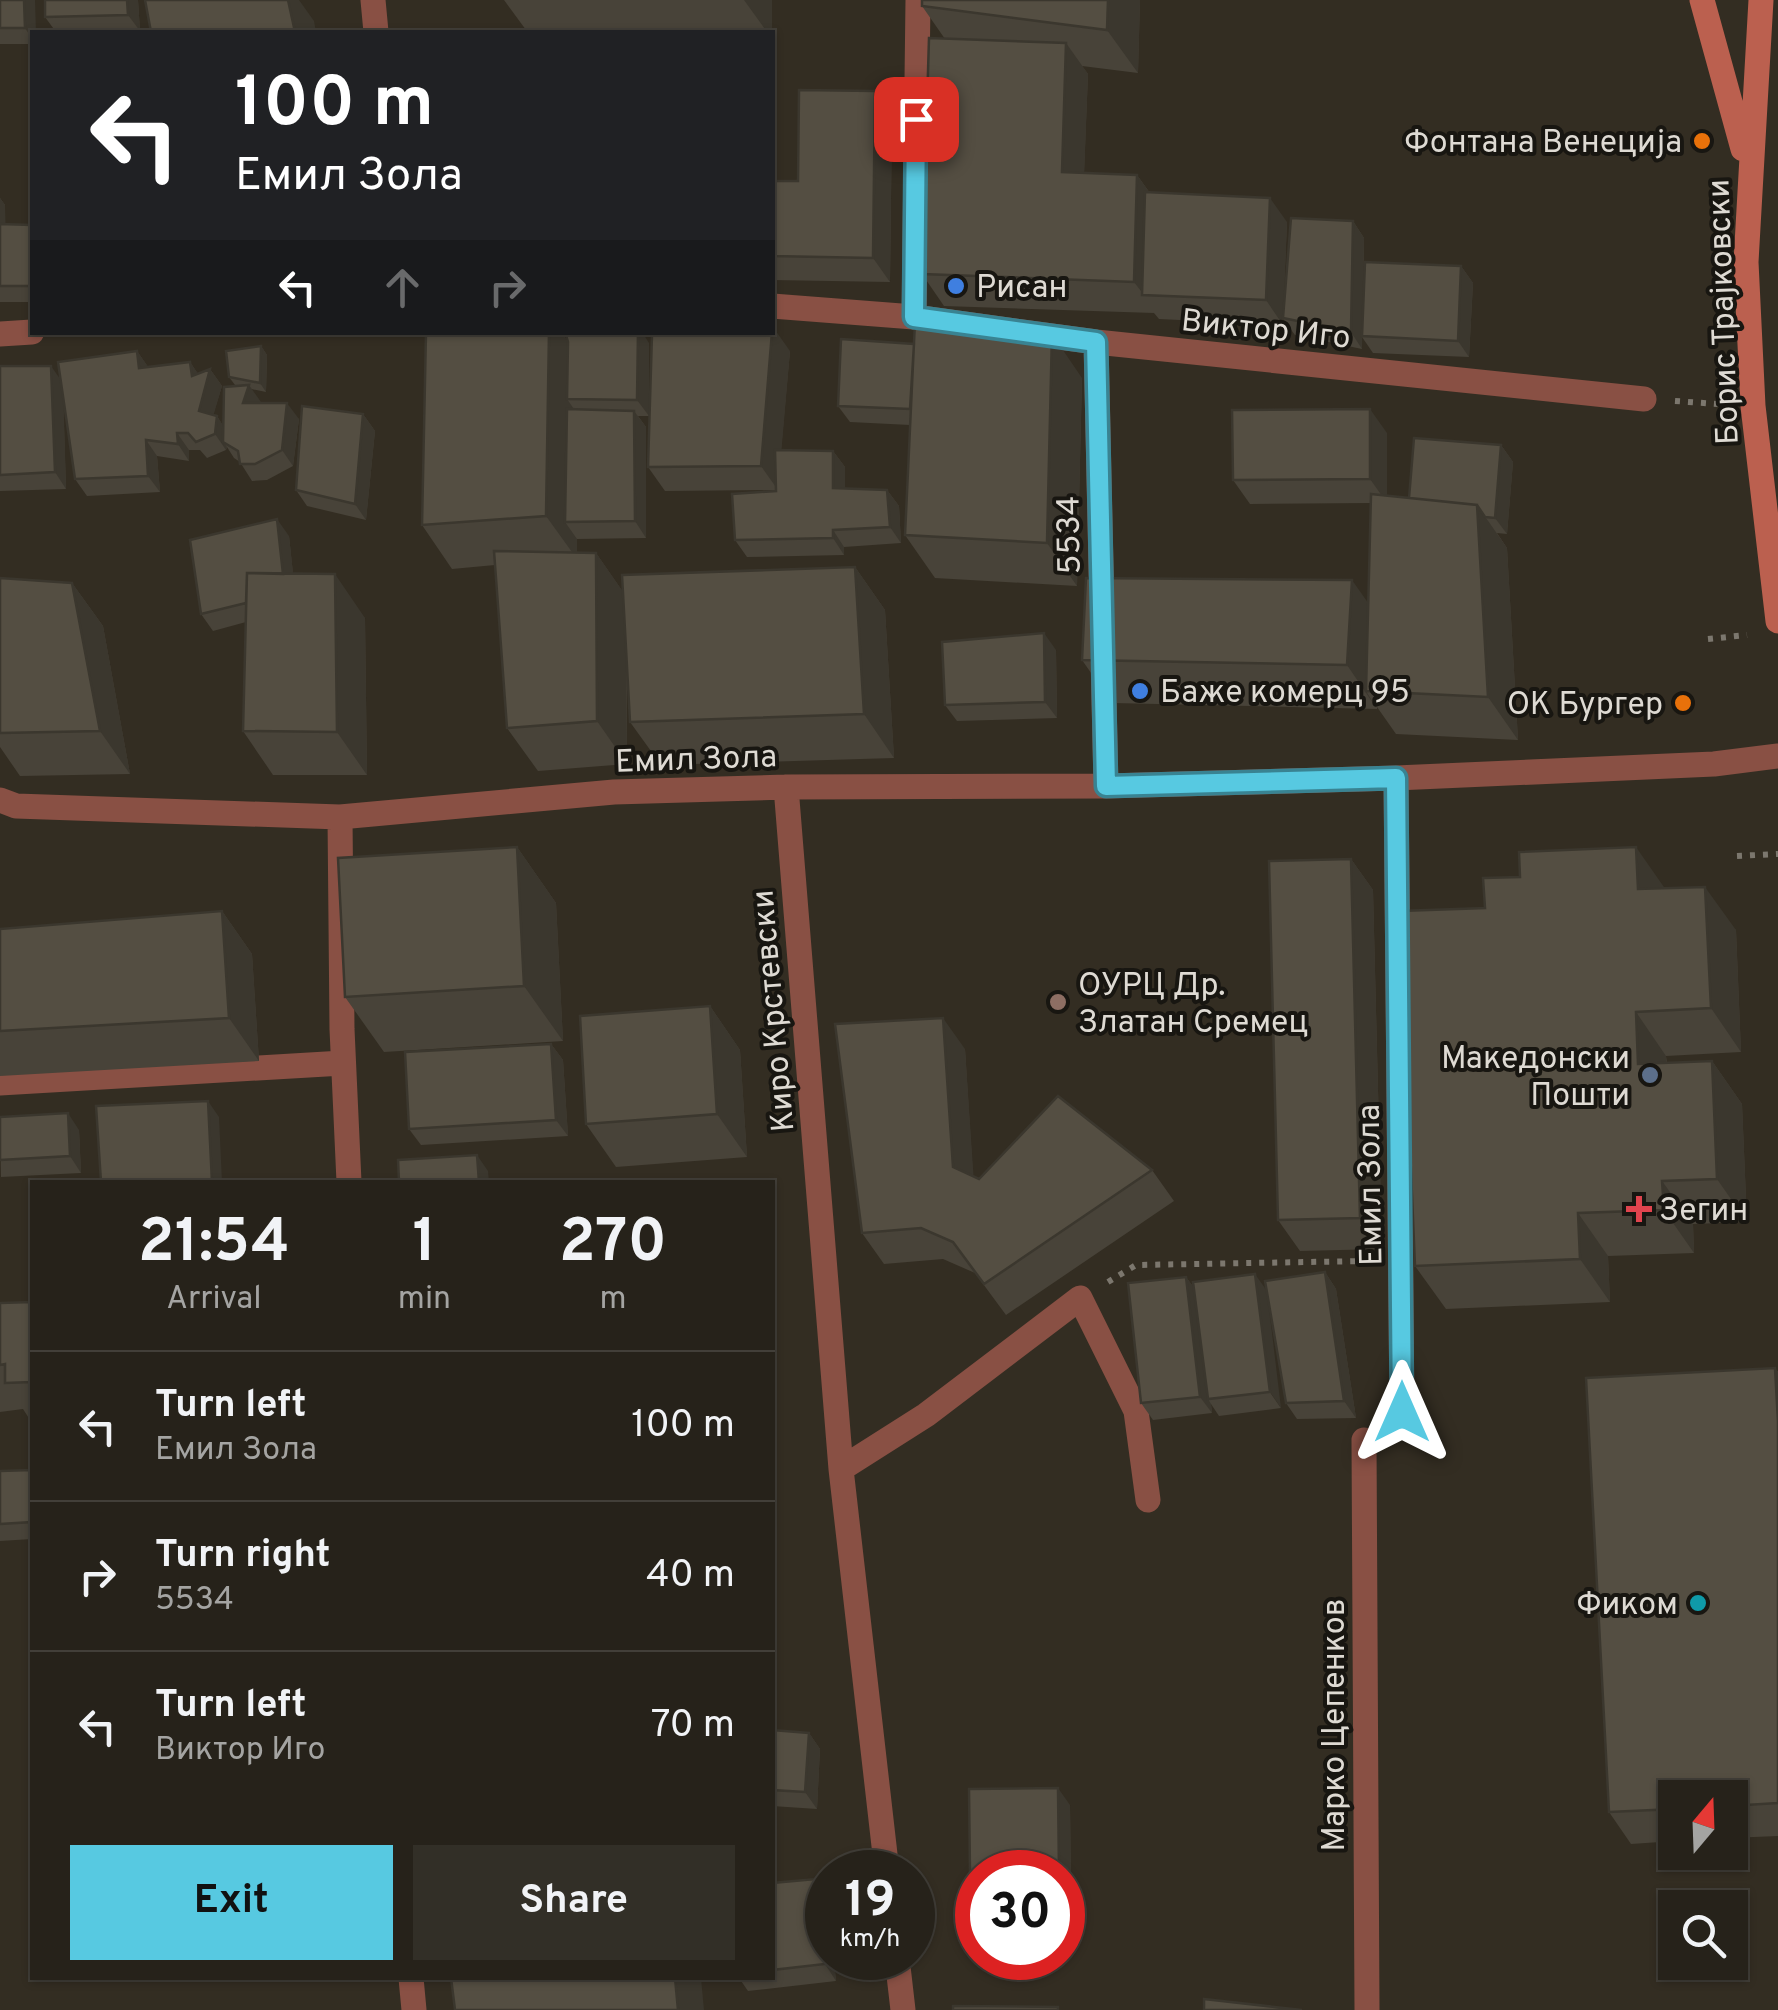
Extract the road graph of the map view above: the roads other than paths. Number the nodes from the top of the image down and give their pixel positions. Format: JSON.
{"nodes":[{"id":1,"x":373,"y":0,"type":"edge"},
{"id":2,"x":918,"y":0,"type":"edge"},
{"id":3,"x":1688,"y":0,"type":"edge"},
{"id":4,"x":1761,"y":0,"type":"edge"},
{"id":5,"x":1705,"y":10,"type":"edge"},
{"id":6,"x":376,"y":30,"type":"edge"},
{"id":7,"x":1749,"y":170,"type":"junction"},
{"id":8,"x":775,"y":306,"type":"edge"},
{"id":9,"x":914,"y":317,"type":"junction"},
{"id":10,"x":30,"y":332,"type":"edge"},
{"id":11,"x":0,"y":334,"type":"edge"},
{"id":12,"x":1096,"y":342,"type":"junction"},
{"id":13,"x":1644,"y":399,"type":"road end"},
{"id":14,"x":1778,"y":621,"type":"edge"},
{"id":15,"x":1778,"y":756,"type":"edge"},
{"id":16,"x":1396,"y":778,"type":"junction"},
{"id":17,"x":1106,"y":786,"type":"junction"},
{"id":18,"x":786,"y":787,"type":"junction"},
{"id":19,"x":0,"y":800,"type":"edge"},
{"id":20,"x":340,"y":818,"type":"junction"},
{"id":21,"x":343,"y":1064,"type":"junction"},
{"id":22,"x":0,"y":1084,"type":"edge"},
{"id":23,"x":349,"y":1180,"type":"edge"},
{"id":24,"x":1402,"y":1412,"type":"dead end"},
{"id":25,"x":1364,"y":1440,"type":"dead end"},
{"id":26,"x":841,"y":1469,"type":"junction"},
{"id":27,"x":1148,"y":1500,"type":"dead end"},
{"id":28,"x":884,"y":1850,"type":"edge"},
{"id":29,"x":411,"y":1980,"type":"edge"},
{"id":30,"x":900,"y":1980,"type":"edge"},
{"id":31,"x":414,"y":2010,"type":"edge"},
{"id":32,"x":903,"y":2010,"type":"edge"},
{"id":33,"x":1367,"y":2010,"type":"edge"}],
"edges":[{"from":1,"to":6,"type":"street"},
{"from":2,"to":9,"type":"street"},
{"from":3,"to":5,"type":"street"},
{"from":4,"to":7,"type":"street","name":"Борис Трајковски"},
{"from":5,"to":7,"type":"street"},
{"from":7,"to":14,"type":"street","name":"Борис Трајковски"},
{"from":8,"to":9,"type":"street","name":"Виктор Иго"},
{"from":9,"to":12,"type":"street","name":"Виктор Иго"},
{"from":10,"to":11,"type":"street"},
{"from":12,"to":13,"type":"street","name":"Виктор Иго"},
{"from":12,"to":17,"type":"street","name":"5534"},
{"from":15,"to":16,"type":"street","name":"Емил Зола"},
{"from":16,"to":17,"type":"street","name":"Емил Зола"},
{"from":16,"to":24,"type":"street","name":"Емил Зола"},
{"from":17,"to":18,"type":"street","name":"Емил Зола"},
{"from":18,"to":20,"type":"street","name":"Емил Зола"},
{"from":18,"to":26,"type":"street","name":"Киро Крстевски"},
{"from":19,"to":20,"type":"street","name":"Емил Зола"},
{"from":20,"to":21,"type":"street"},
{"from":21,"to":22,"type":"street"},
{"from":21,"to":23,"type":"street"},
{"from":25,"to":33,"type":"street","name":"Марко Цепенков"},
{"from":26,"to":27,"type":"street"},
{"from":26,"to":28,"type":"street","name":"Киро Крстевски"},
{"from":29,"to":31,"type":"street"},
{"from":30,"to":32,"type":"street"}]}
